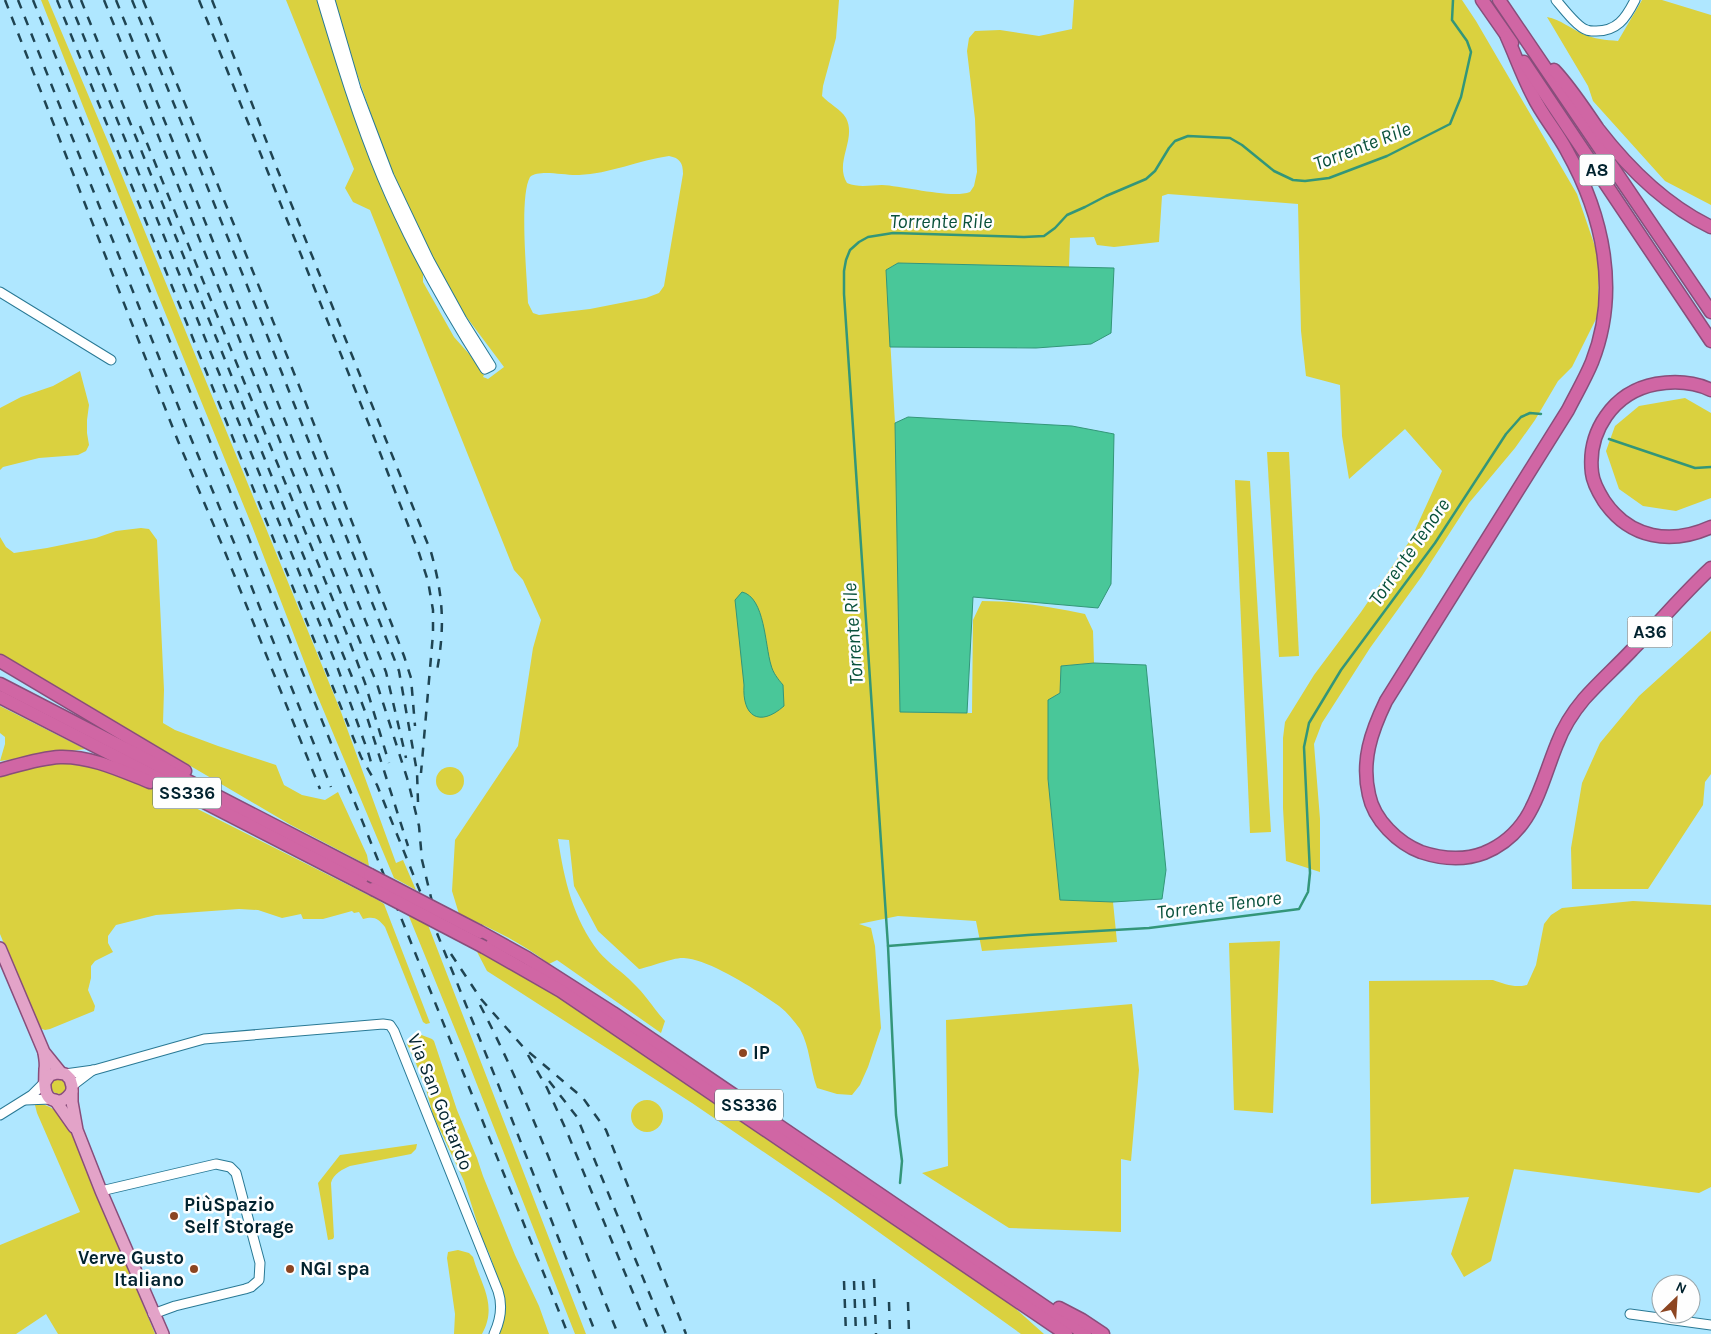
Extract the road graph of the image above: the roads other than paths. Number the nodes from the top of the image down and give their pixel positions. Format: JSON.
{"nodes":[{"id":1,"x":322,"y":0,"type":"edge"},
{"id":2,"x":330,"y":0,"type":"edge"},
{"id":3,"x":1482,"y":0,"type":"edge"},
{"id":4,"x":1499,"y":0,"type":"edge"},
{"id":5,"x":1556,"y":0,"type":"edge"},
{"id":6,"x":1635,"y":0,"type":"edge"},
{"id":7,"x":1519,"y":30,"type":"junction"},
{"id":8,"x":1507,"y":37,"type":"junction"},
{"id":9,"x":1711,"y":227,"type":"edge"},
{"id":10,"x":0,"y":292,"type":"edge"},
{"id":11,"x":1711,"y":312,"type":"edge"},
{"id":12,"x":1711,"y":341,"type":"edge"},
{"id":13,"x":111,"y":360,"type":"dead end"},
{"id":14,"x":1711,"y":390,"type":"edge"},
{"id":15,"x":1711,"y":527,"type":"edge"},
{"id":16,"x":1711,"y":568,"type":"edge"},
{"id":17,"x":0,"y":661,"type":"edge"},
{"id":18,"x":0,"y":684,"type":"edge"},
{"id":19,"x":0,"y":697,"type":"edge"},
{"id":20,"x":0,"y":770,"type":"edge"},
{"id":21,"x":241,"y":815,"type":"junction"},
{"id":22,"x":0,"y":948,"type":"edge"},
{"id":23,"x":44,"y":1052,"type":"junction"},
{"id":24,"x":94,"y":1070,"type":"junction"},
{"id":25,"x":63,"y":1074,"type":"junction"},
{"id":26,"x":45,"y":1082,"type":"junction"},
{"id":27,"x":72,"y":1089,"type":"junction"},
{"id":28,"x":53,"y":1099,"type":"junction"},
{"id":29,"x":25,"y":1100,"type":"junction"},
{"id":30,"x":0,"y":1115,"type":"edge"},
{"id":31,"x":77,"y":1130,"type":"junction"},
{"id":32,"x":101,"y":1191,"type":"junction"},
{"id":33,"x":1009,"y":1289,"type":"junction"},
{"id":34,"x":153,"y":1314,"type":"junction"},
{"id":35,"x":1630,"y":1314,"type":"dead end"},
{"id":36,"x":1711,"y":1325,"type":"edge"},
{"id":37,"x":162,"y":1334,"type":"edge"},
{"id":38,"x":494,"y":1334,"type":"edge"},
{"id":39,"x":1053,"y":1334,"type":"edge"},
{"id":40,"x":1066,"y":1334,"type":"edge"},
{"id":41,"x":1085,"y":1334,"type":"edge"},
{"id":42,"x":1103,"y":1334,"type":"edge"}],
"edges":[{"from":1,"to":2,"type":"street"},
{"from":3,"to":8,"type":"highway","number":"A8"},
{"from":4,"to":7,"type":"highway","number":"A8"},
{"from":5,"to":6,"type":"street"},
{"from":7,"to":9,"type":"highway"},
{"from":7,"to":11,"type":"highway","number":"A8"},
{"from":8,"to":12,"type":"highway","number":"A8"},
{"from":8,"to":16,"type":"highway","number":"A36"},
{"from":10,"to":13,"type":"street"},
{"from":14,"to":15,"type":"highway"},
{"from":17,"to":21,"type":"highway"},
{"from":18,"to":21,"type":"highway","number":"SS336"},
{"from":19,"to":21,"type":"highway","number":"SS336"},
{"from":20,"to":21,"type":"highway"},
{"from":21,"to":33,"type":"highway","number":"SS336","bridge":true},
{"from":21,"to":33,"type":"highway","number":"SS336","bridge":true},
{"from":22,"to":23,"type":"main road"},
{"from":23,"to":25,"type":"main road"},
{"from":23,"to":26,"type":"main road"},
{"from":24,"to":25,"type":"street","name":"Via San Gottardo"},
{"from":24,"to":27,"type":"street","name":"Via San Gottardo"},
{"from":24,"to":38,"type":"street","name":"Via San Gottardo"},
{"from":25,"to":26,"type":"main road"},
{"from":25,"to":27,"type":"main road"},
{"from":26,"to":28,"type":"main road"},
{"from":26,"to":29,"type":"street"},
{"from":27,"to":28,"type":"main road"},
{"from":27,"to":31,"type":"main road"},
{"from":28,"to":29,"type":"street"},
{"from":28,"to":31,"type":"main road"},
{"from":29,"to":30,"type":"street"},
{"from":31,"to":32,"type":"main road"},
{"from":32,"to":34,"type":"main road"},
{"from":32,"to":34,"type":"street"},
{"from":33,"to":39,"type":"highway"},
{"from":33,"to":40,"type":"highway","number":"SS336"},
{"from":33,"to":41,"type":"highway","number":"SS336"},
{"from":33,"to":42,"type":"highway"},
{"from":34,"to":37,"type":"main road"},
{"from":35,"to":36,"type":"street"}]}
